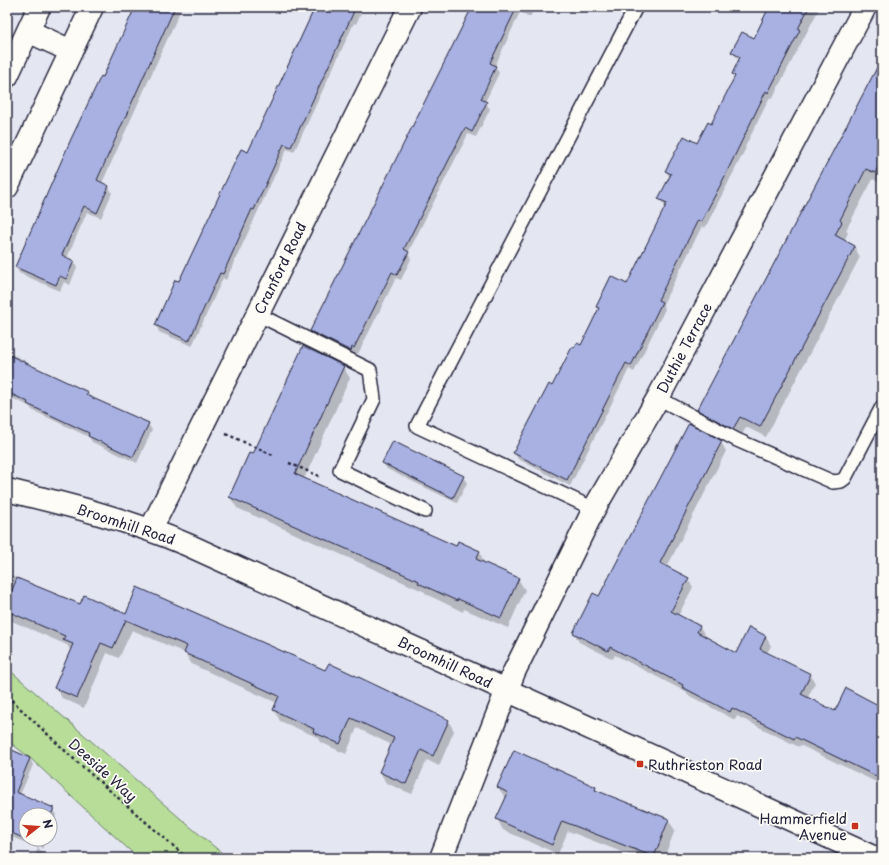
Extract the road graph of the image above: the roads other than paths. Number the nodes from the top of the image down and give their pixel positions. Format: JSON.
{"nodes":[{"id":1,"x":39,"y":7,"type":"edge"},
{"id":2,"x":92,"y":7,"type":"edge"},
{"id":3,"x":410,"y":7,"type":"edge"},
{"id":4,"x":636,"y":7,"type":"edge"},
{"id":5,"x":865,"y":7,"type":"edge"},
{"id":6,"x":28,"y":32,"type":"junction"},
{"id":7,"x":71,"y":51,"type":"junction"},
{"id":8,"x":7,"y":76,"type":"edge"},
{"id":9,"x":7,"y":187,"type":"edge"},
{"id":10,"x":257,"y":314,"type":"junction"},
{"id":11,"x":658,"y":398,"type":"junction"},
{"id":12,"x":882,"y":407,"type":"edge"},
{"id":13,"x":7,"y":490,"type":"edge"},
{"id":14,"x":594,"y":509,"type":"junction"},
{"id":15,"x":425,"y":511,"type":"dead end"},
{"id":16,"x":151,"y":529,"type":"junction"},
{"id":17,"x":506,"y":690,"type":"junction"},
{"id":18,"x":441,"y":858,"type":"edge"},
{"id":19,"x":875,"y":858,"type":"edge"}],
"edges":[{"from":1,"to":6,"type":"street"},
{"from":2,"to":7,"type":"street"},
{"from":3,"to":10,"type":"street","name":"Cranford Road"},
{"from":4,"to":14,"type":"lane"},
{"from":5,"to":11,"type":"street","name":"Duthie Terrace"},
{"from":6,"to":7,"type":"street"},
{"from":6,"to":8,"type":"street"},
{"from":7,"to":9,"type":"street"},
{"from":10,"to":15,"type":"lane"},
{"from":10,"to":16,"type":"street","name":"Cranford Road"},
{"from":11,"to":12,"type":"lane"},
{"from":11,"to":14,"type":"street","name":"Duthie Terrace"},
{"from":13,"to":16,"type":"street","name":"Broomhill Road"},
{"from":14,"to":17,"type":"street","name":"Duthie Terrace"},
{"from":16,"to":17,"type":"street","name":"Broomhill Road"},
{"from":17,"to":18,"type":"street"},
{"from":17,"to":19,"type":"street","name":"Broomhill Road"}]}
